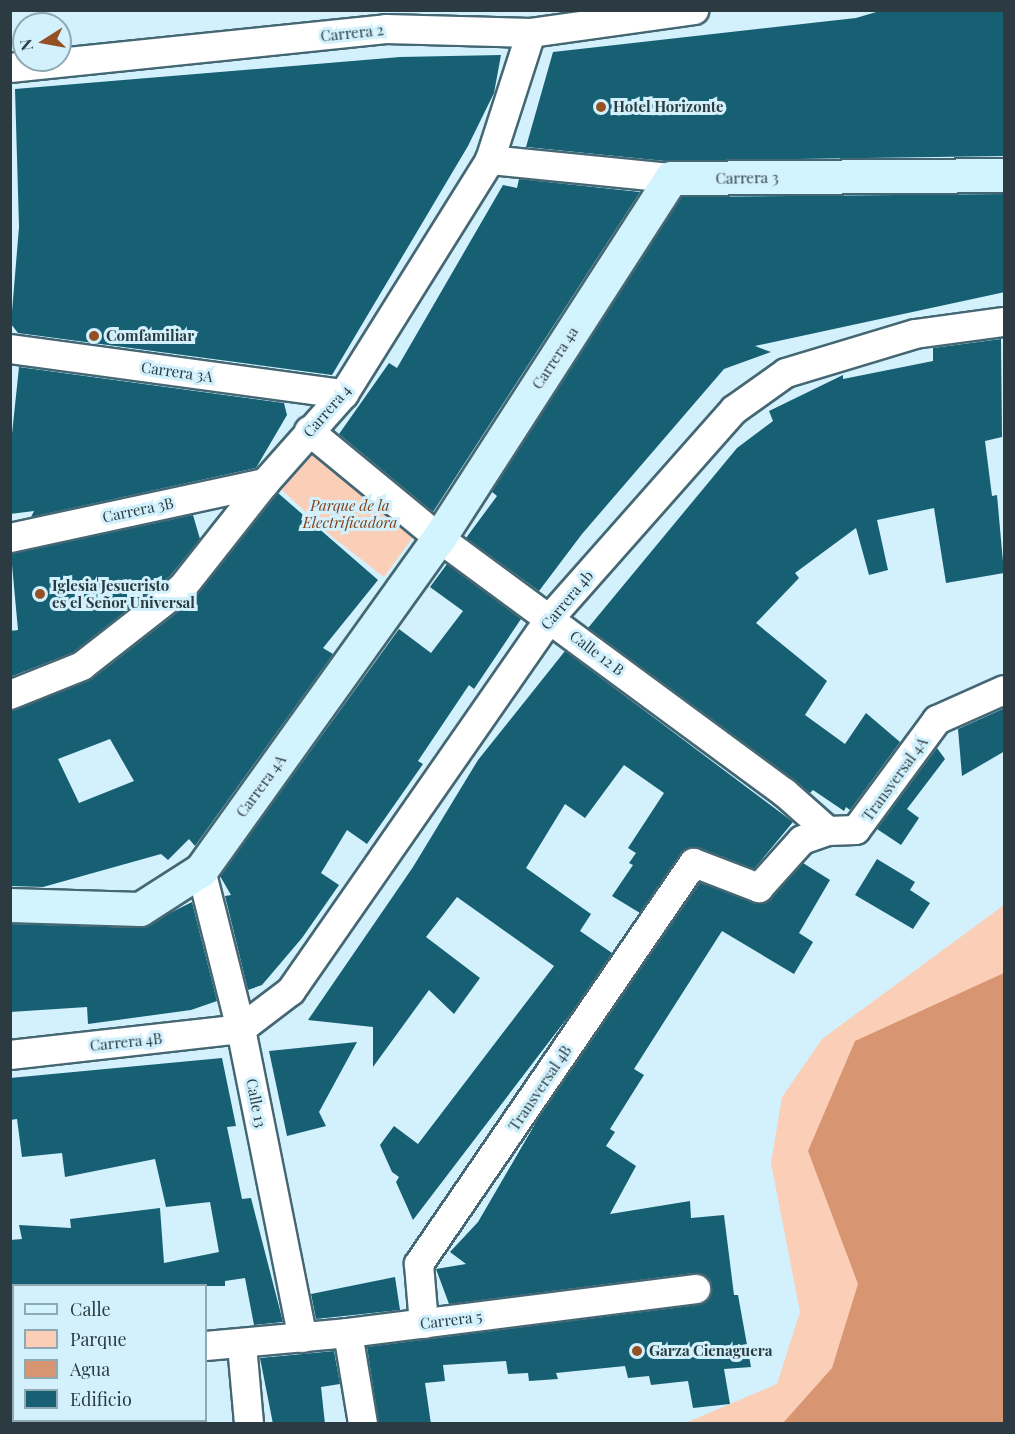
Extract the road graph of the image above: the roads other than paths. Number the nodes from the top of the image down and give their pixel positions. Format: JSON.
{"nodes":[{"id":1,"x":694,"y":10,"type":"edge"},
{"id":2,"x":531,"y":33,"type":"junction"},
{"id":3,"x":11,"y":68,"type":"edge"},
{"id":4,"x":10,"y":88,"type":"edge"},
{"id":5,"x":490,"y":160,"type":"junction"},
{"id":6,"x":1005,"y":175,"type":"edge"},
{"id":7,"x":671,"y":178,"type":"junction"},
{"id":8,"x":1004,"y":322,"type":"edge"},
{"id":9,"x":1005,"y":328,"type":"edge"},
{"id":10,"x":10,"y":350,"type":"edge"},
{"id":11,"x":344,"y":394,"type":"junction"},
{"id":12,"x":309,"y":431,"type":"junction"},
{"id":13,"x":265,"y":483,"type":"junction"},
{"id":14,"x":10,"y":538,"type":"edge"},
{"id":15,"x":439,"y":538,"type":"junction"},
{"id":16,"x":549,"y":618,"type":"junction"},
{"id":17,"x":11,"y":690,"type":"edge"},
{"id":18,"x":1005,"y":690,"type":"edge"},
{"id":19,"x":828,"y":831,"type":"junction"},
{"id":20,"x":694,"y":863,"type":"joint"},
{"id":21,"x":201,"y":870,"type":"junction"},
{"id":22,"x":10,"y":905,"type":"edge"},
{"id":23,"x":241,"y":1029,"type":"junction"},
{"id":24,"x":10,"y":1055,"type":"edge"},
{"id":25,"x":696,"y":1289,"type":"dead end"},
{"id":26,"x":424,"y":1324,"type":"junction"},
{"id":27,"x":348,"y":1333,"type":"junction"},
{"id":28,"x":303,"y":1338,"type":"junction"},
{"id":29,"x":242,"y":1345,"type":"junction"},
{"id":30,"x":207,"y":1346,"type":"edge"},
{"id":31,"x":249,"y":1424,"type":"edge"},
{"id":32,"x":363,"y":1424,"type":"edge"}],
"edges":[{"from":1,"to":2,"type":"street","name":"Carrera 2"},
{"from":2,"to":3,"type":"street","name":"Carrera 2"},
{"from":2,"to":5,"type":"street","name":"Carrera 4"},
{"from":3,"to":4,"type":"street"},
{"from":5,"to":7,"type":"street","name":"Carrera 3"},
{"from":5,"to":11,"type":"street","name":"Carrera 4"},
{"from":6,"to":7,"type":"street","name":"Carrera 3"},
{"from":7,"to":15,"type":"street","name":"Carrera 4a"},
{"from":8,"to":9,"type":"street"},
{"from":8,"to":16,"type":"street","name":"Carrera 4b"},
{"from":10,"to":11,"type":"street","name":"Carrera 3A"},
{"from":11,"to":12,"type":"street","name":"Carrera 4"},
{"from":12,"to":13,"type":"street","name":"Carrera 4"},
{"from":12,"to":15,"type":"street","name":"Calle 12 B"},
{"from":13,"to":14,"type":"street","name":"Carrera 3B"},
{"from":13,"to":17,"type":"street","name":"Carrera 4"},
{"from":15,"to":16,"type":"street","name":"Calle 12 B"},
{"from":15,"to":21,"type":"street","name":"Carrera 4A"},
{"from":16,"to":19,"type":"street","name":"Calle 12 B"},
{"from":16,"to":23,"type":"street","name":"Carrera 4b"},
{"from":18,"to":19,"type":"street","name":"Transversal 4A"},
{"from":19,"to":20,"type":"street","name":"Transversal 4A"},
{"from":20,"to":26,"type":"street","name":"Transversal 4B"},
{"from":21,"to":22,"type":"street","name":"Carrera 4A"},
{"from":21,"to":23,"type":"street","name":"Calle 13"},
{"from":23,"to":24,"type":"street","name":"Carrera 4B"},
{"from":23,"to":28,"type":"street","name":"Calle 13"},
{"from":25,"to":26,"type":"street","name":"Carrera 5"},
{"from":26,"to":27,"type":"street","name":"Carrera 5"},
{"from":27,"to":28,"type":"street","name":"Carrera 5"},
{"from":27,"to":32,"type":"street"},
{"from":28,"to":29,"type":"street","name":"Carrera 5"},
{"from":29,"to":30,"type":"street","name":"Carrera 5"},
{"from":29,"to":31,"type":"street"}]}
